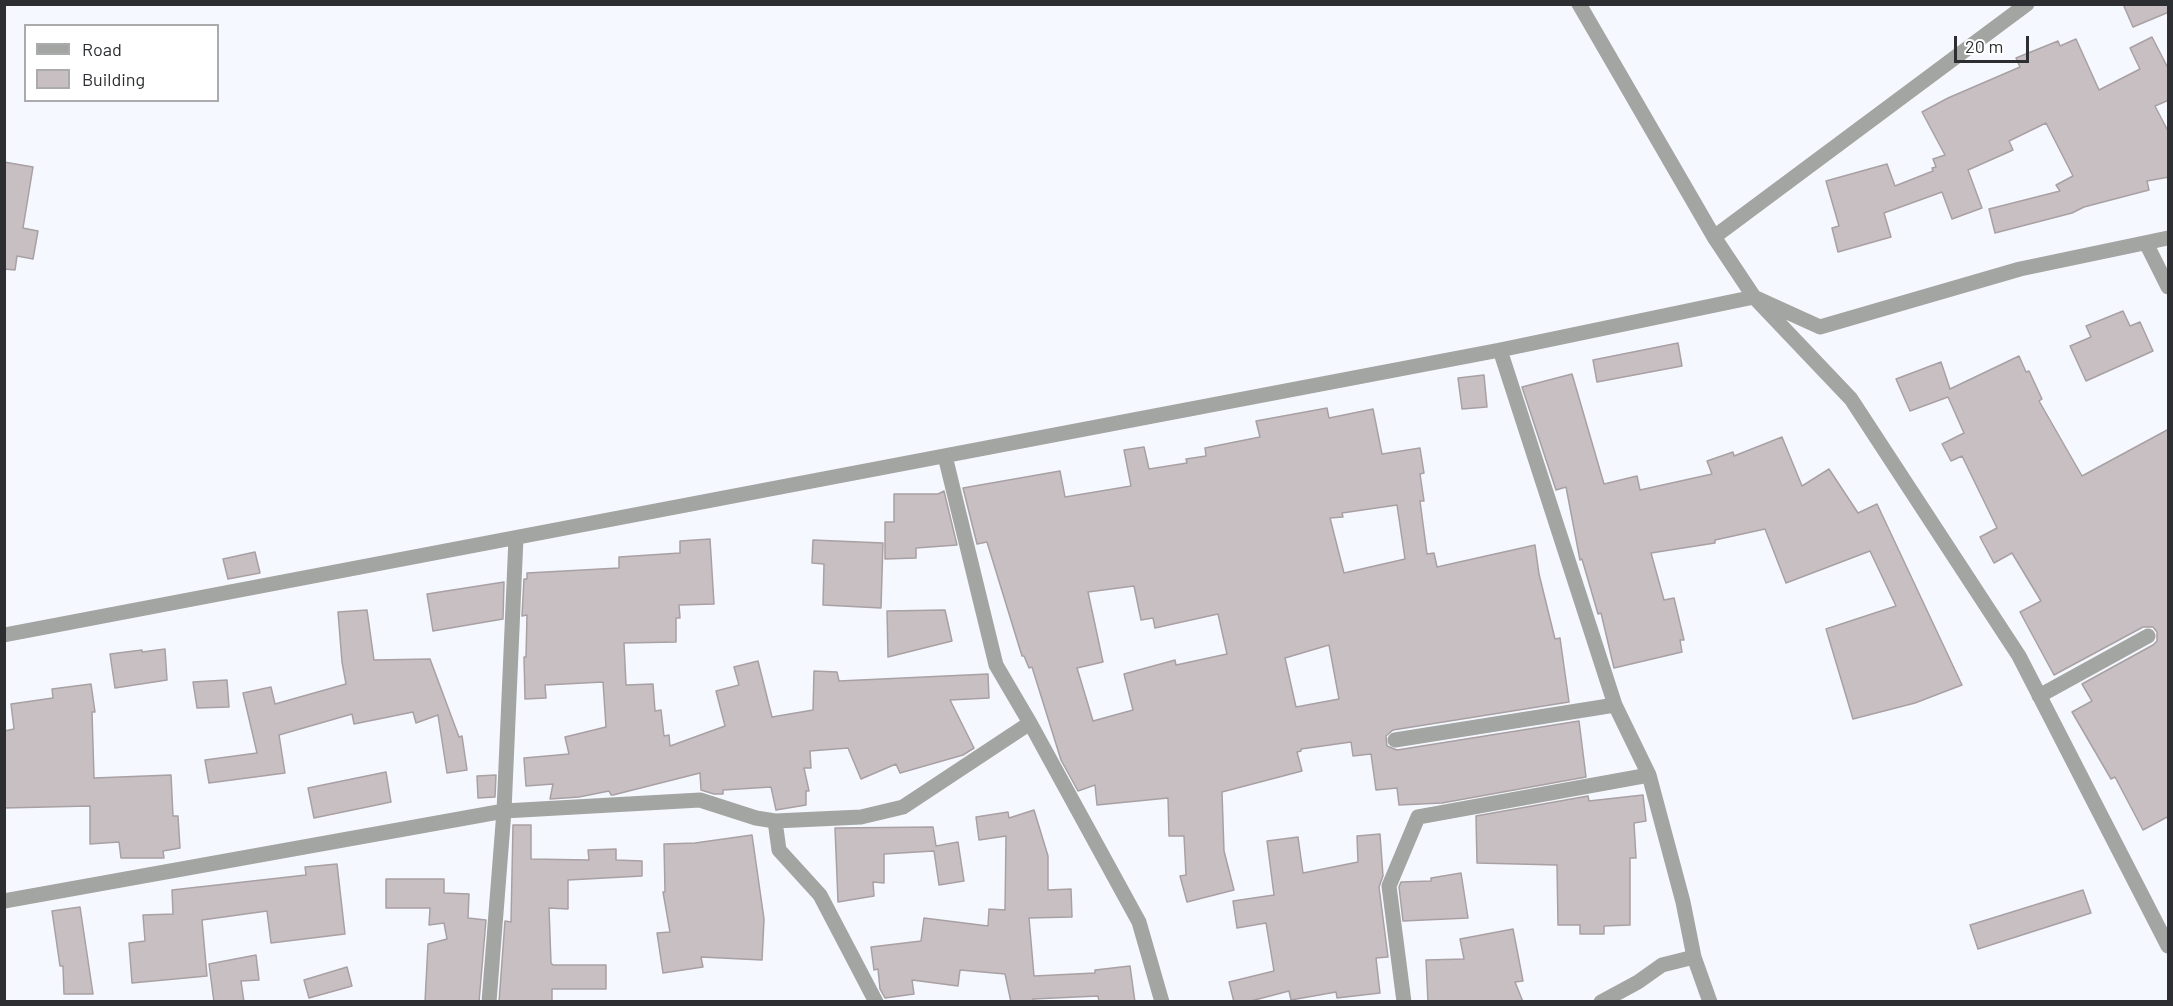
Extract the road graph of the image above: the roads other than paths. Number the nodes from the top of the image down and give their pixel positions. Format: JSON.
{"nodes":[{"id":1,"x":1579,"y":4,"type":"edge"},
{"id":2,"x":2019,"y":7,"type":"edge"},
{"id":3,"x":1714,"y":237,"type":"junction"},
{"id":4,"x":2169,"y":238,"type":"edge"},
{"id":5,"x":2146,"y":243,"type":"junction"},
{"id":6,"x":2169,"y":287,"type":"edge"},
{"id":7,"x":1754,"y":297,"type":"junction"},
{"id":8,"x":1500,"y":350,"type":"junction"},
{"id":9,"x":945,"y":456,"type":"junction"},
{"id":10,"x":516,"y":538,"type":"junction"},
{"id":11,"x":4,"y":635,"type":"edge"},
{"id":12,"x":2148,"y":636,"type":"dead end"},
{"id":13,"x":2039,"y":696,"type":"junction"},
{"id":14,"x":1615,"y":705,"type":"junction"},
{"id":15,"x":1030,"y":723,"type":"junction"},
{"id":16,"x":1395,"y":740,"type":"dead end"},
{"id":17,"x":1649,"y":775,"type":"junction"},
{"id":18,"x":504,"y":811,"type":"junction"},
{"id":19,"x":775,"y":821,"type":"junction"},
{"id":20,"x":4,"y":901,"type":"edge"},
{"id":21,"x":2169,"y":946,"type":"edge"},
{"id":22,"x":1694,"y":957,"type":"junction"},
{"id":23,"x":489,"y":1002,"type":"edge"},
{"id":24,"x":876,"y":1002,"type":"edge"},
{"id":25,"x":1162,"y":1002,"type":"edge"},
{"id":26,"x":1404,"y":1002,"type":"edge"},
{"id":27,"x":1600,"y":1002,"type":"edge"},
{"id":28,"x":1710,"y":1002,"type":"edge"}],
"edges":[{"from":1,"to":3,"type":"street"},
{"from":2,"to":3,"type":"street"},
{"from":3,"to":7,"type":"street"},
{"from":4,"to":5,"type":"street"},
{"from":5,"to":6,"type":"street"},
{"from":5,"to":7,"type":"street"},
{"from":7,"to":8,"type":"street"},
{"from":7,"to":13,"type":"street"},
{"from":8,"to":9,"type":"street"},
{"from":8,"to":14,"type":"street"},
{"from":9,"to":10,"type":"street"},
{"from":9,"to":15,"type":"street"},
{"from":10,"to":11,"type":"street"},
{"from":10,"to":18,"type":"street"},
{"from":12,"to":13,"type":"street"},
{"from":13,"to":21,"type":"street"},
{"from":14,"to":16,"type":"street"},
{"from":14,"to":17,"type":"street"},
{"from":15,"to":19,"type":"street"},
{"from":15,"to":25,"type":"street"},
{"from":17,"to":22,"type":"street"},
{"from":17,"to":26,"type":"street"},
{"from":18,"to":19,"type":"street"},
{"from":18,"to":20,"type":"street"},
{"from":18,"to":23,"type":"street"},
{"from":19,"to":24,"type":"street"},
{"from":22,"to":27,"type":"street"},
{"from":22,"to":28,"type":"street"}]}
